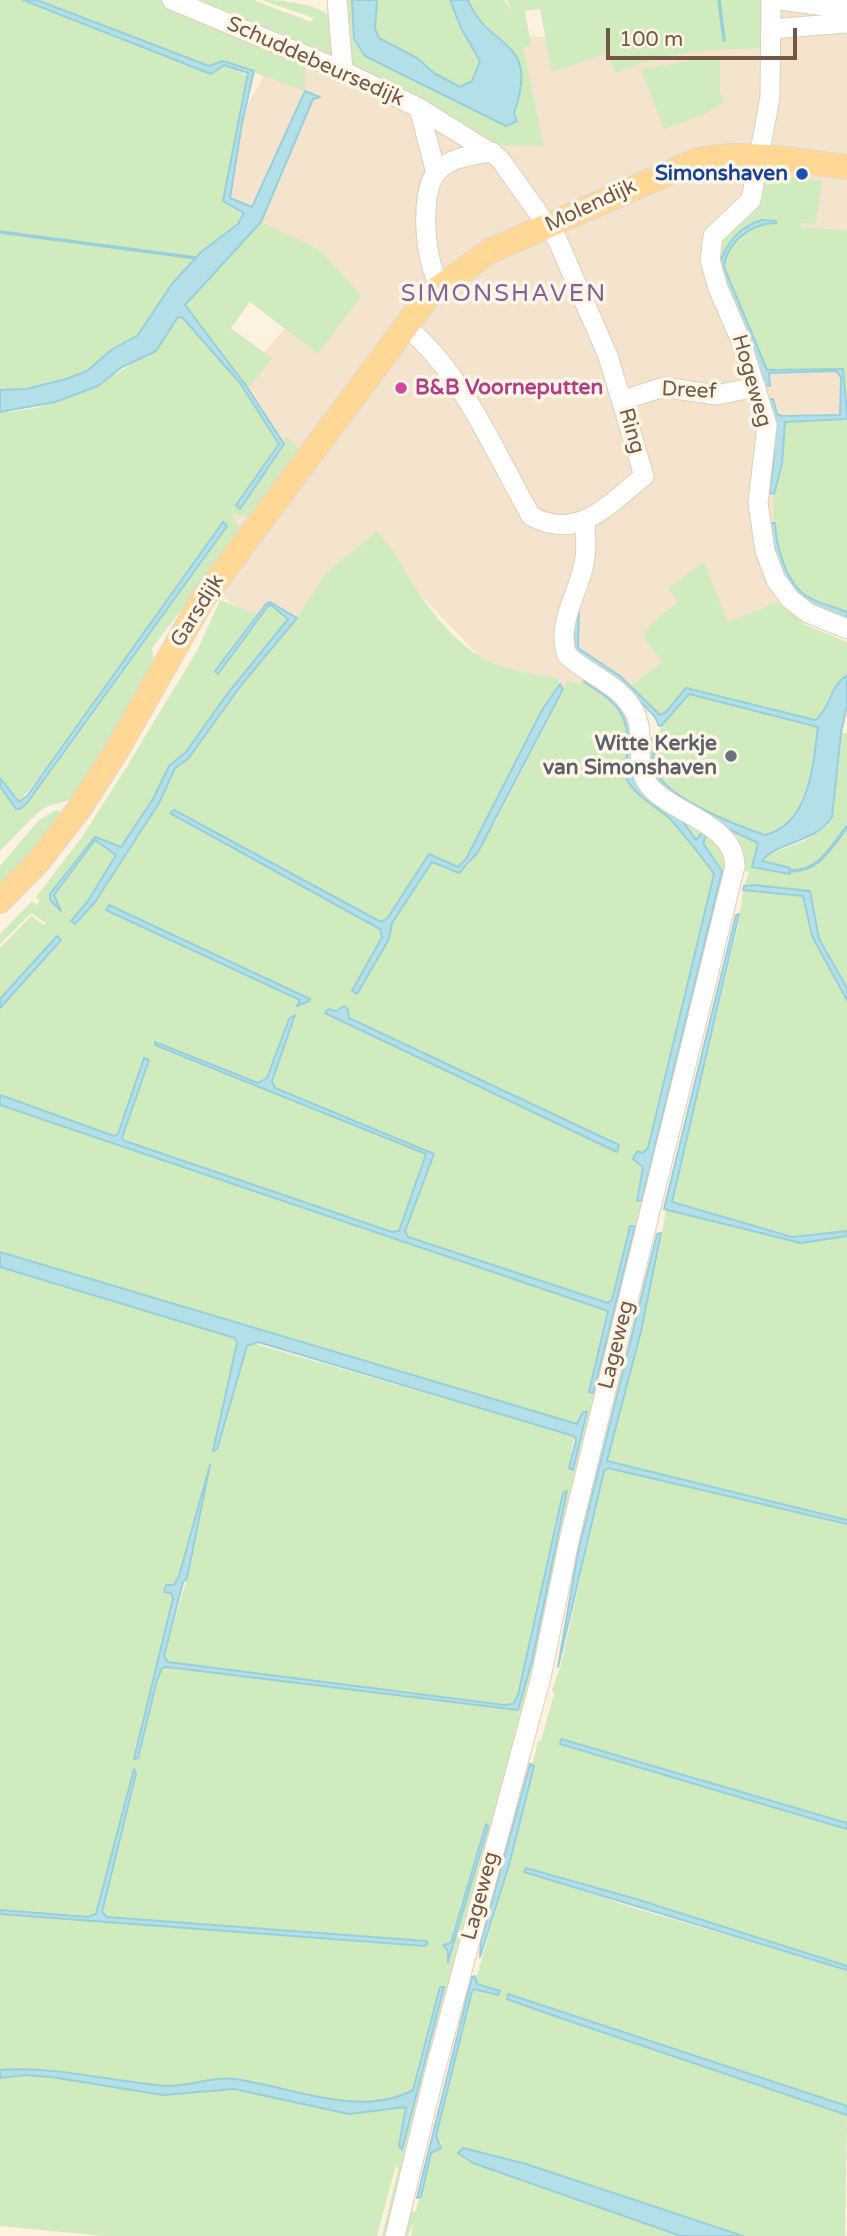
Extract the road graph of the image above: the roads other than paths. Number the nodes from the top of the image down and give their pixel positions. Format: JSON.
{"nodes":[{"id":1,"x":173,"y":0,"type":"edge"},
{"id":2,"x":337,"y":0,"type":"edge"},
{"id":3,"x":771,"y":0,"type":"edge"},
{"id":4,"x":780,"y":0,"type":"edge"},
{"id":5,"x":847,"y":9,"type":"edge"},
{"id":6,"x":847,"y":23,"type":"edge"},
{"id":7,"x":771,"y":29,"type":"junction"},
{"id":8,"x":343,"y":71,"type":"junction"},
{"id":9,"x":419,"y":108,"type":"junction"},
{"id":10,"x":492,"y":152,"type":"junction"},
{"id":11,"x":759,"y":155,"type":"junction"},
{"id":12,"x":847,"y":167,"type":"edge"},
{"id":13,"x":436,"y":173,"type":"junction"},
{"id":14,"x":547,"y":226,"type":"junction"},
{"id":15,"x":440,"y":285,"type":"junction"},
{"id":16,"x":405,"y":326,"type":"junction"},
{"id":17,"x":756,"y":387,"type":"junction"},
{"id":18,"x":623,"y":400,"type":"junction"},
{"id":19,"x":584,"y":523,"type":"junction"},
{"id":20,"x":847,"y":629,"type":"edge"},
{"id":21,"x":0,"y":901,"type":"edge"},
{"id":22,"x":395,"y":2236,"type":"edge"}],
"edges":[{"from":1,"to":8,"type":"street","name":"Schuddebeursedijk"},
{"from":2,"to":8,"type":"street"},
{"from":3,"to":7,"type":"street","name":"Hogeweg"},
{"from":4,"to":5,"type":"street"},
{"from":6,"to":7,"type":"street"},
{"from":7,"to":11,"type":"street","name":"Hogeweg"},
{"from":8,"to":9,"type":"street","name":"Schuddebeursedijk"},
{"from":9,"to":10,"type":"street","name":"Schuddebeursedijk"},
{"from":9,"to":13,"type":"street","name":"Schuddebeursedijk"},
{"from":10,"to":13,"type":"street"},
{"from":10,"to":14,"type":"street","name":"Ring"},
{"from":11,"to":12,"type":"main road","name":"Molendijk"},
{"from":11,"to":14,"type":"main road","name":"Molendijk"},
{"from":11,"to":17,"type":"street","name":"Hogeweg"},
{"from":13,"to":15,"type":"street"},
{"from":14,"to":15,"type":"main road","name":"Molendijk"},
{"from":14,"to":18,"type":"street","name":"Ring"},
{"from":15,"to":16,"type":"main road","name":"Molendijk"},
{"from":16,"to":19,"type":"street"},
{"from":16,"to":21,"type":"main road","name":"Garsdijk"},
{"from":17,"to":18,"type":"street","name":"Dreef"},
{"from":17,"to":20,"type":"street","name":"Hogeweg"},
{"from":18,"to":19,"type":"street","name":"Ring"},
{"from":19,"to":22,"type":"street","name":"Lageweg"}]}
